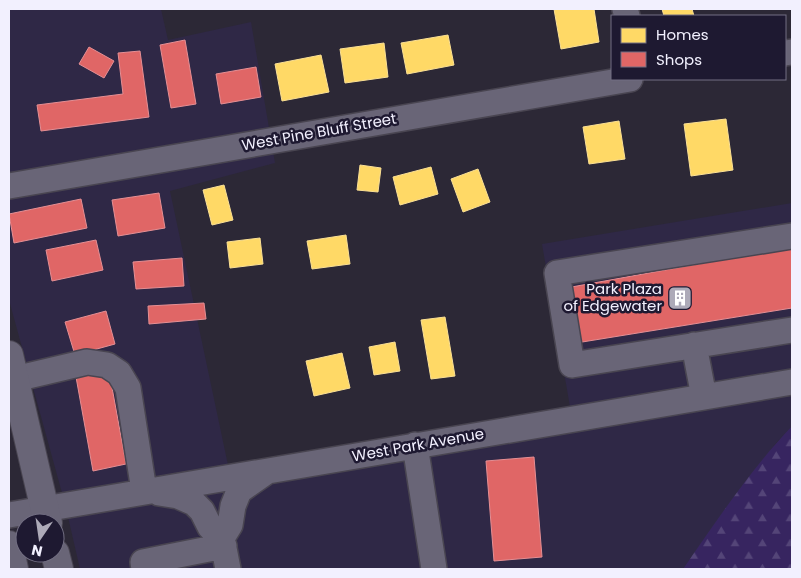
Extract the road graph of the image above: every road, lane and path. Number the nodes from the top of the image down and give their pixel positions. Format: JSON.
{"nodes":[{"id":1,"x":624,"y":80,"type":"edge"},
{"id":2,"x":9,"y":186,"type":"edge"},
{"id":3,"x":792,"y":236,"type":"edge"},
{"id":4,"x":792,"y":330,"type":"edge"},
{"id":5,"x":694,"y":346,"type":"junction"},
{"id":6,"x":12,"y":367,"type":"edge"},
{"id":7,"x":792,"y":382,"type":"edge"},
{"id":8,"x":704,"y":397,"type":"junction"},
{"id":9,"x":415,"y":445,"type":"junction"},
{"id":10,"x":268,"y":470,"type":"junction"},
{"id":11,"x":144,"y":491,"type":"junction"},
{"id":12,"x":45,"y":513,"type":"edge"},
{"id":13,"x":58,"y":513,"type":"edge"},
{"id":14,"x":9,"y":546,"type":"edge"},
{"id":15,"x":225,"y":551,"type":"edge"},
{"id":16,"x":14,"y":569,"type":"edge"},
{"id":17,"x":144,"y":569,"type":"edge"},
{"id":18,"x":434,"y":569,"type":"edge"}],
"edges":[{"from":1,"to":2,"type":"street","name":"West Pine Bluff Street"},
{"from":3,"to":5,"type":"street"},
{"from":4,"to":5,"type":"street"},
{"from":5,"to":8,"type":"street"},
{"from":6,"to":11,"type":"street"},
{"from":6,"to":12,"type":"main road"},
{"from":7,"to":8,"type":"street","name":"West Park Avenue"},
{"from":8,"to":9,"type":"street","name":"West Park Avenue"},
{"from":9,"to":10,"type":"street","name":"West Park Avenue"},
{"from":9,"to":18,"type":"street"},
{"from":10,"to":11,"type":"street","name":"West Park Avenue"},
{"from":10,"to":15,"type":"street"},
{"from":11,"to":13,"type":"street","name":"West Park Avenue"},
{"from":11,"to":15,"type":"street"},
{"from":14,"to":16,"type":"main road"},
{"from":15,"to":17,"type":"street"}]}
